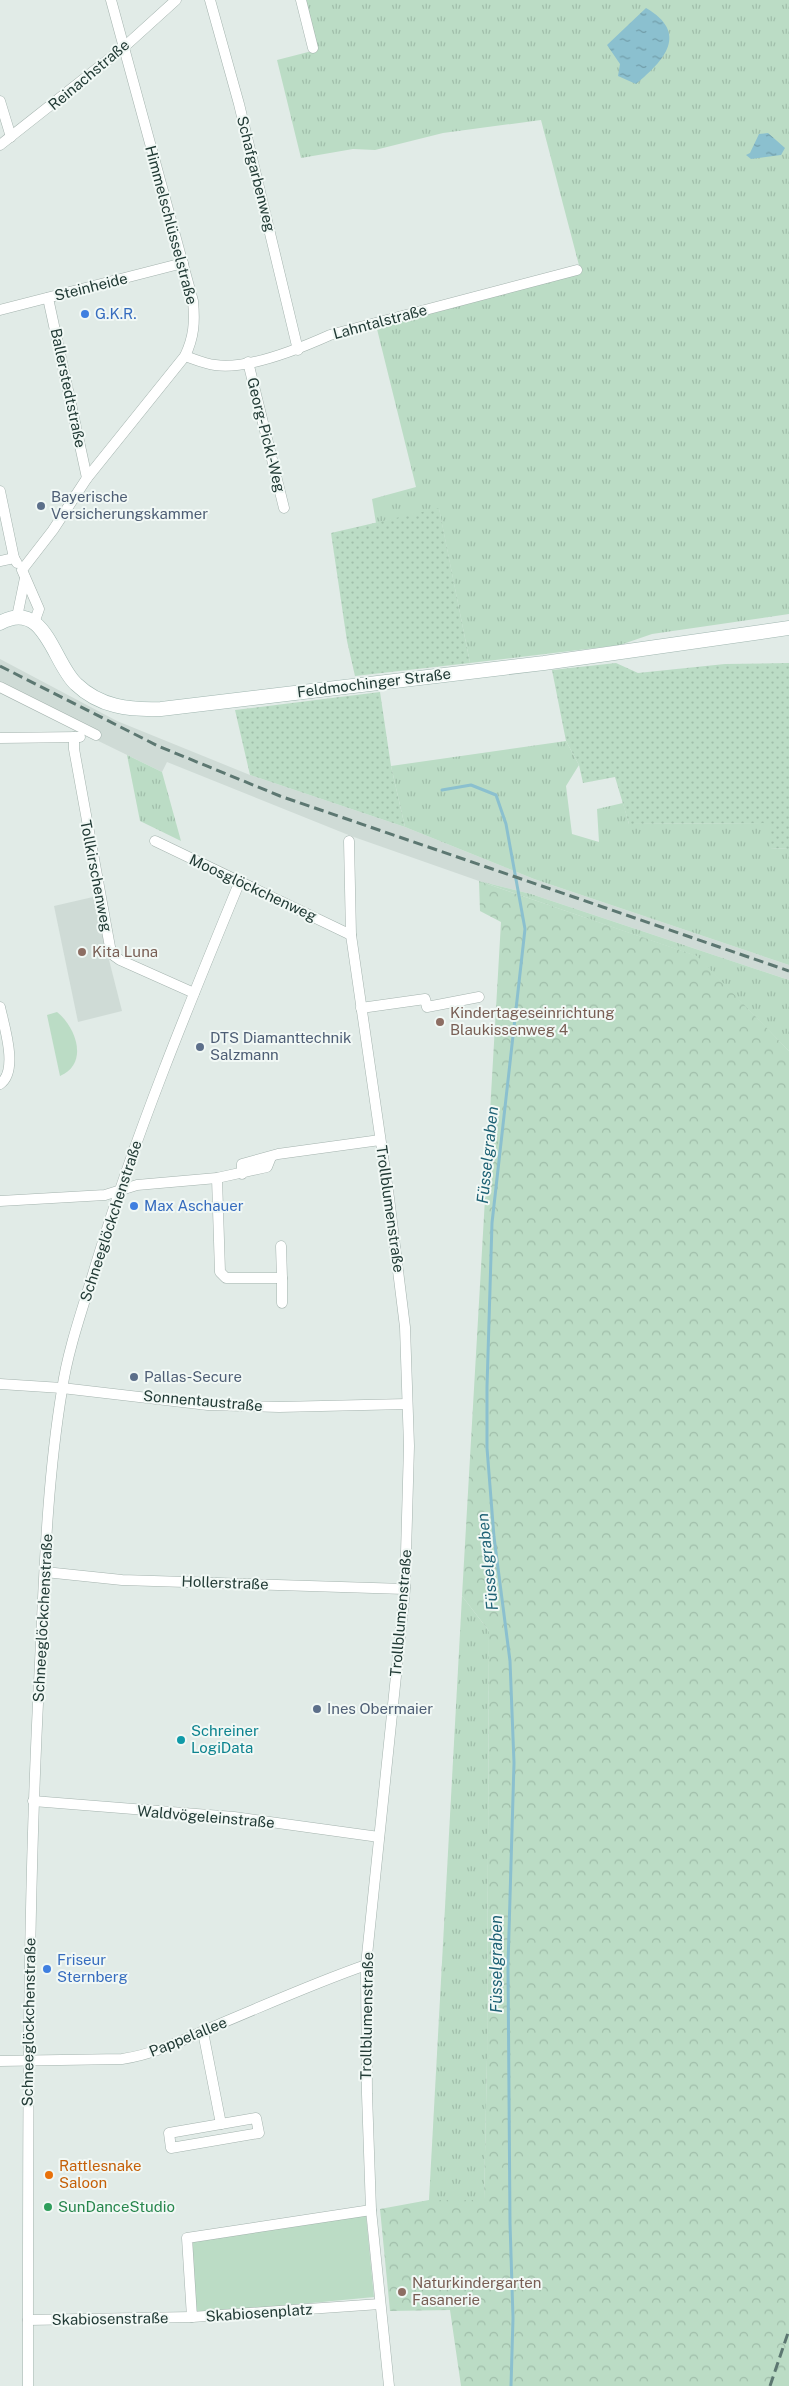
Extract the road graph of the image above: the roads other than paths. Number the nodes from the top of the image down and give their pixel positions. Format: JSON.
{"nodes":[{"id":1,"x":111,"y":0,"type":"edge"},
{"id":2,"x":176,"y":0,"type":"edge"},
{"id":3,"x":210,"y":0,"type":"edge"},
{"id":4,"x":301,"y":0,"type":"edge"},
{"id":5,"x":123,"y":48,"type":"junction"},
{"id":6,"x":313,"y":48,"type":"dead end"},
{"id":7,"x":0,"y":101,"type":"edge"},
{"id":8,"x":11,"y":137,"type":"junction"},
{"id":9,"x":0,"y":145,"type":"edge"},
{"id":10,"x":183,"y":263,"type":"junction"},
{"id":11,"x":577,"y":270,"type":"dead end"},
{"id":12,"x":48,"y":298,"type":"junction"},
{"id":13,"x":0,"y":310,"type":"edge"},
{"id":14,"x":298,"y":350,"type":"junction"},
{"id":15,"x":185,"y":356,"type":"junction"},
{"id":16,"x":248,"y":362,"type":"junction"},
{"id":17,"x":87,"y":478,"type":"junction"},
{"id":18,"x":0,"y":491,"type":"edge"},
{"id":19,"x":284,"y":508,"type":"dead end"},
{"id":20,"x":14,"y":558,"type":"junction"},
{"id":21,"x":0,"y":561,"type":"edge"},
{"id":22,"x":23,"y":573,"type":"junction"},
{"id":23,"x":17,"y":617,"type":"junction"},
{"id":24,"x":0,"y":622,"type":"edge"},
{"id":25,"x":34,"y":623,"type":"junction"},
{"id":26,"x":789,"y":628,"type":"edge"},
{"id":27,"x":0,"y":688,"type":"edge"},
{"id":28,"x":74,"y":737,"type":"junction"},
{"id":29,"x":0,"y":738,"type":"edge"},
{"id":30,"x":155,"y":841,"type":"dead end"},
{"id":31,"x":349,"y":841,"type":"dead end"},
{"id":32,"x":240,"y":881,"type":"junction"},
{"id":33,"x":351,"y":935,"type":"junction"},
{"id":34,"x":194,"y":993,"type":"junction"},
{"id":35,"x":479,"y":997,"type":"dead end"},
{"id":36,"x":0,"y":1007,"type":"edge"},
{"id":37,"x":361,"y":1008,"type":"junction"},
{"id":38,"x":0,"y":1084,"type":"edge"},
{"id":39,"x":380,"y":1140,"type":"junction"},
{"id":40,"x":217,"y":1178,"type":"junction"},
{"id":41,"x":118,"y":1191,"type":"junction"},
{"id":42,"x":0,"y":1201,"type":"edge"},
{"id":43,"x":281,"y":1246,"type":"dead end"},
{"id":44,"x":282,"y":1278,"type":"junction"},
{"id":45,"x":282,"y":1303,"type":"dead end"},
{"id":46,"x":0,"y":1384,"type":"edge"},
{"id":47,"x":62,"y":1388,"type":"junction"},
{"id":48,"x":406,"y":1404,"type":"junction"},
{"id":49,"x":45,"y":1572,"type":"junction"},
{"id":50,"x":405,"y":1589,"type":"junction"},
{"id":51,"x":33,"y":1801,"type":"junction"},
{"id":52,"x":379,"y":1837,"type":"junction"},
{"id":53,"x":366,"y":1965,"type":"junction"},
{"id":54,"x":203,"y":2032,"type":"junction"},
{"id":55,"x":0,"y":2061,"type":"edge"},
{"id":56,"x":28,"y":2061,"type":"junction"},
{"id":57,"x":221,"y":2124,"type":"junction"},
{"id":58,"x":371,"y":2210,"type":"junction"},
{"id":59,"x":380,"y":2304,"type":"junction"},
{"id":60,"x":192,"y":2318,"type":"junction"},
{"id":61,"x":28,"y":2320,"type":"junction"},
{"id":62,"x":28,"y":2386,"type":"edge"},
{"id":63,"x":389,"y":2386,"type":"edge"}],
"edges":[{"from":1,"to":5,"type":"street","name":"Himmelschlüsselstraße"},
{"from":2,"to":5,"type":"street","name":"Reinachstraße"},
{"from":3,"to":14,"type":"street","name":"Schafgarbenweg"},
{"from":4,"to":6,"type":"street"},
{"from":5,"to":8,"type":"street","name":"Reinachstraße"},
{"from":5,"to":10,"type":"street","name":"Himmelschlüsselstraße"},
{"from":7,"to":8,"type":"street"},
{"from":8,"to":9,"type":"street","name":"Reinachstraße"},
{"from":10,"to":12,"type":"street","name":"Steinheide"},
{"from":10,"to":15,"type":"street","name":"Himmelschlüsselstraße"},
{"from":11,"to":14,"type":"street","name":"Lahntalstraße"},
{"from":12,"to":13,"type":"street","name":"Steinheide"},
{"from":12,"to":17,"type":"street","name":"Ballerstedtstraße"},
{"from":14,"to":16,"type":"street","name":"Lahntalstraße"},
{"from":15,"to":16,"type":"street","name":"Lahntalstraße"},
{"from":15,"to":17,"type":"street","name":"Himmelschlüsselstraße"},
{"from":16,"to":19,"type":"street","name":"Georg-Pickl-Weg"},
{"from":17,"to":22,"type":"street","name":"Himmelschlüsselstraße"},
{"from":18,"to":20,"type":"street"},
{"from":20,"to":21,"type":"street"},
{"from":20,"to":22,"type":"street"},
{"from":22,"to":23,"type":"street"},
{"from":22,"to":25,"type":"street"},
{"from":23,"to":24,"type":"main road"},
{"from":23,"to":25,"type":"main road"},
{"from":25,"to":26,"type":"main road","name":"Feldmochinger Straße"},
{"from":27,"to":28,"type":"street"},
{"from":28,"to":29,"type":"street"},
{"from":28,"to":34,"type":"street","name":"Tollkirschenweg"},
{"from":30,"to":32,"type":"street","name":"Moosglöckchenweg"},
{"from":31,"to":33,"type":"street","name":"Trollblumenstraße"},
{"from":32,"to":33,"type":"street","name":"Moosglöckchenweg"},
{"from":32,"to":34,"type":"street","name":"Schneeglöckchenstraße"},
{"from":33,"to":37,"type":"street","name":"Trollblumenstraße"},
{"from":34,"to":41,"type":"street","name":"Schneeglöckchenstraße"},
{"from":35,"to":37,"type":"street"},
{"from":36,"to":38,"type":"street"},
{"from":37,"to":39,"type":"street","name":"Trollblumenstraße"},
{"from":39,"to":40,"type":"street"},
{"from":39,"to":48,"type":"street","name":"Trollblumenstraße"},
{"from":40,"to":41,"type":"street"},
{"from":40,"to":44,"type":"street"},
{"from":41,"to":42,"type":"street"},
{"from":41,"to":47,"type":"street","name":"Schneeglöckchenstraße"},
{"from":43,"to":44,"type":"street"},
{"from":44,"to":45,"type":"street"},
{"from":46,"to":47,"type":"street","name":"Sonnentaustraße"},
{"from":47,"to":48,"type":"street","name":"Sonnentaustraße"},
{"from":47,"to":49,"type":"street","name":"Schneeglöckchenstraße"},
{"from":48,"to":50,"type":"street","name":"Trollblumenstraße"},
{"from":49,"to":50,"type":"street","name":"Hollerstraße"},
{"from":49,"to":51,"type":"street","name":"Schneeglöckchenstraße"},
{"from":50,"to":52,"type":"street","name":"Trollblumenstraße"},
{"from":51,"to":52,"type":"street","name":"Waldvögeleinstraße"},
{"from":51,"to":56,"type":"street","name":"Schneeglöckchenstraße"},
{"from":52,"to":53,"type":"street","name":"Trollblumenstraße"},
{"from":53,"to":54,"type":"street","name":"Pappelallee"},
{"from":53,"to":58,"type":"street","name":"Trollblumenstraße"},
{"from":54,"to":56,"type":"street","name":"Pappelallee"},
{"from":54,"to":57,"type":"street"},
{"from":55,"to":56,"type":"street","name":"Pappelallee"},
{"from":56,"to":61,"type":"street","name":"Schneeglöckchenstraße"},
{"from":57,"to":57,"type":"street"},
{"from":58,"to":59,"type":"street","name":"Trollblumenstraße"},
{"from":58,"to":60,"type":"street","name":"Skabiosenplatz"},
{"from":59,"to":60,"type":"street","name":"Skabiosenplatz"},
{"from":59,"to":63,"type":"street","name":"Trollblumenstraße"},
{"from":60,"to":61,"type":"street","name":"Skabiosenstraße"},
{"from":61,"to":62,"type":"street","name":"Schneeglöckchenstraße"}]}
